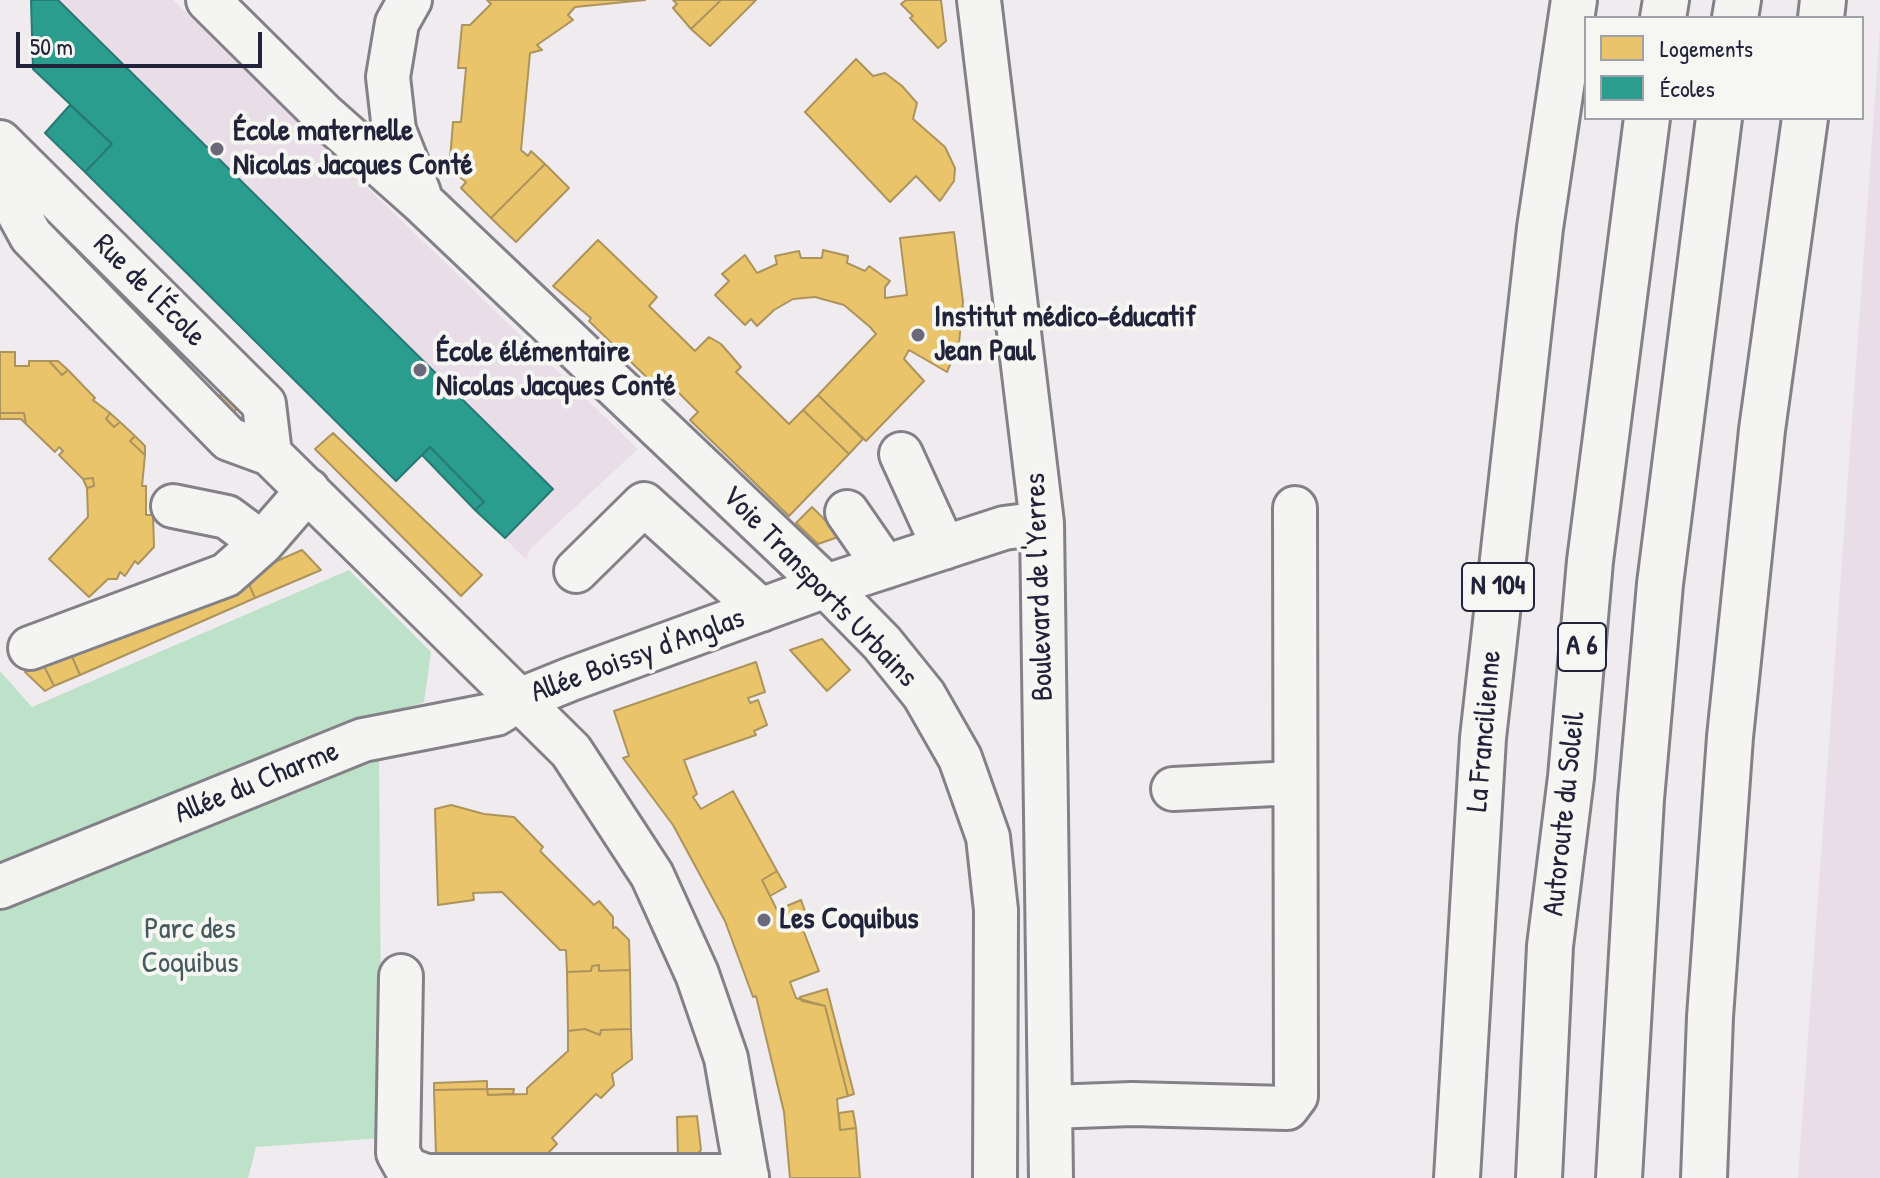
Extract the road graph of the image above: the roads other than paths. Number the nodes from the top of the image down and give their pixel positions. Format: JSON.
{"nodes":[{"id":1,"x":208,"y":0,"type":"edge"},
{"id":2,"x":979,"y":0,"type":"edge"},
{"id":3,"x":1574,"y":0,"type":"edge"},
{"id":4,"x":393,"y":8,"type":"edge"},
{"id":5,"x":1647,"y":120,"type":"edge"},
{"id":6,"x":1719,"y":120,"type":"edge"},
{"id":7,"x":1805,"y":120,"type":"edge"},
{"id":8,"x":0,"y":142,"type":"edge"},
{"id":9,"x":0,"y":155,"type":"edge"},
{"id":10,"x":422,"y":202,"type":"junction"},
{"id":11,"x":270,"y":454,"type":"junction"},
{"id":12,"x":901,"y":454,"type":"dead end"},
{"id":13,"x":308,"y":490,"type":"junction"},
{"id":14,"x":173,"y":506,"type":"dead end"},
{"id":15,"x":1295,"y":508,"type":"dead end"},
{"id":16,"x":847,"y":512,"type":"dead end"},
{"id":17,"x":1042,"y":523,"type":"junction"},
{"id":18,"x":262,"y":543,"type":"junction"},
{"id":19,"x":944,"y":548,"type":"junction"},
{"id":20,"x":885,"y":567,"type":"junction"},
{"id":21,"x":576,"y":571,"type":"dead end"},
{"id":22,"x":826,"y":586,"type":"junction"},
{"id":23,"x":761,"y":610,"type":"junction"},
{"id":24,"x":30,"y":648,"type":"dead end"},
{"id":25,"x":519,"y":700,"type":"junction"},
{"id":26,"x":1295,"y":783,"type":"junction"},
{"id":27,"x":1173,"y":789,"type":"dead end"},
{"id":28,"x":0,"y":887,"type":"edge"},
{"id":29,"x":401,"y":976,"type":"dead end"},
{"id":30,"x":1050,"y":1107,"type":"junction"},
{"id":31,"x":747,"y":1177,"type":"edge"},
{"id":32,"x":995,"y":1178,"type":"edge"},
{"id":33,"x":1051,"y":1178,"type":"edge"},
{"id":34,"x":1457,"y":1178,"type":"edge"},
{"id":35,"x":1539,"y":1178,"type":"edge"},
{"id":36,"x":1619,"y":1178,"type":"edge"},
{"id":37,"x":1704,"y":1178,"type":"edge"}],
"edges":[{"from":1,"to":10,"type":"street","name":"Voie Transports Urbains"},
{"from":2,"to":17,"type":"street","name":"Boulevard de l'Yerres"},
{"from":3,"to":34,"type":"highway","name":"La Francilienne","number":"N 104"},
{"from":4,"to":10,"type":"street","name":"Voie Transports Urbains"},
{"from":5,"to":35,"type":"highway","name":"Autoroute du Soleil","number":"A 6"},
{"from":6,"to":36,"type":"highway"},
{"from":7,"to":37,"type":"highway"},
{"from":8,"to":11,"type":"street","name":"Rue de l'École"},
{"from":9,"to":11,"type":"street","name":"Rue de l'École"},
{"from":10,"to":22,"type":"street","name":"Voie Transports Urbains"},
{"from":11,"to":13,"type":"street","name":"Rue de l'École"},
{"from":12,"to":19,"type":"street"},
{"from":13,"to":18,"type":"street"},
{"from":13,"to":25,"type":"street","name":"Rue de l'École"},
{"from":14,"to":18,"type":"street"},
{"from":15,"to":26,"type":"street"},
{"from":16,"to":20,"type":"street"},
{"from":17,"to":19,"type":"street","name":"Allée Boissy d'Anglas"},
{"from":17,"to":30,"type":"street","name":"Boulevard de l'Yerres"},
{"from":18,"to":24,"type":"street"},
{"from":19,"to":20,"type":"street","name":"Allée Boissy d'Anglas"},
{"from":20,"to":22,"type":"street","name":"Allée Boissy d'Anglas"},
{"from":21,"to":23,"type":"street"},
{"from":22,"to":23,"type":"street","name":"Allée Boissy d'Anglas"},
{"from":22,"to":32,"type":"street","name":"Voie Transports Urbains"},
{"from":23,"to":25,"type":"street","name":"Allée Boissy d'Anglas"},
{"from":25,"to":28,"type":"street","name":"Allée du Charme"},
{"from":25,"to":31,"type":"street","name":"Allée Boissy d'Anglas"},
{"from":26,"to":27,"type":"street"},
{"from":26,"to":30,"type":"street"},
{"from":29,"to":31,"type":"street"},
{"from":30,"to":33,"type":"street","name":"Boulevard de l'Yerres"}]}
